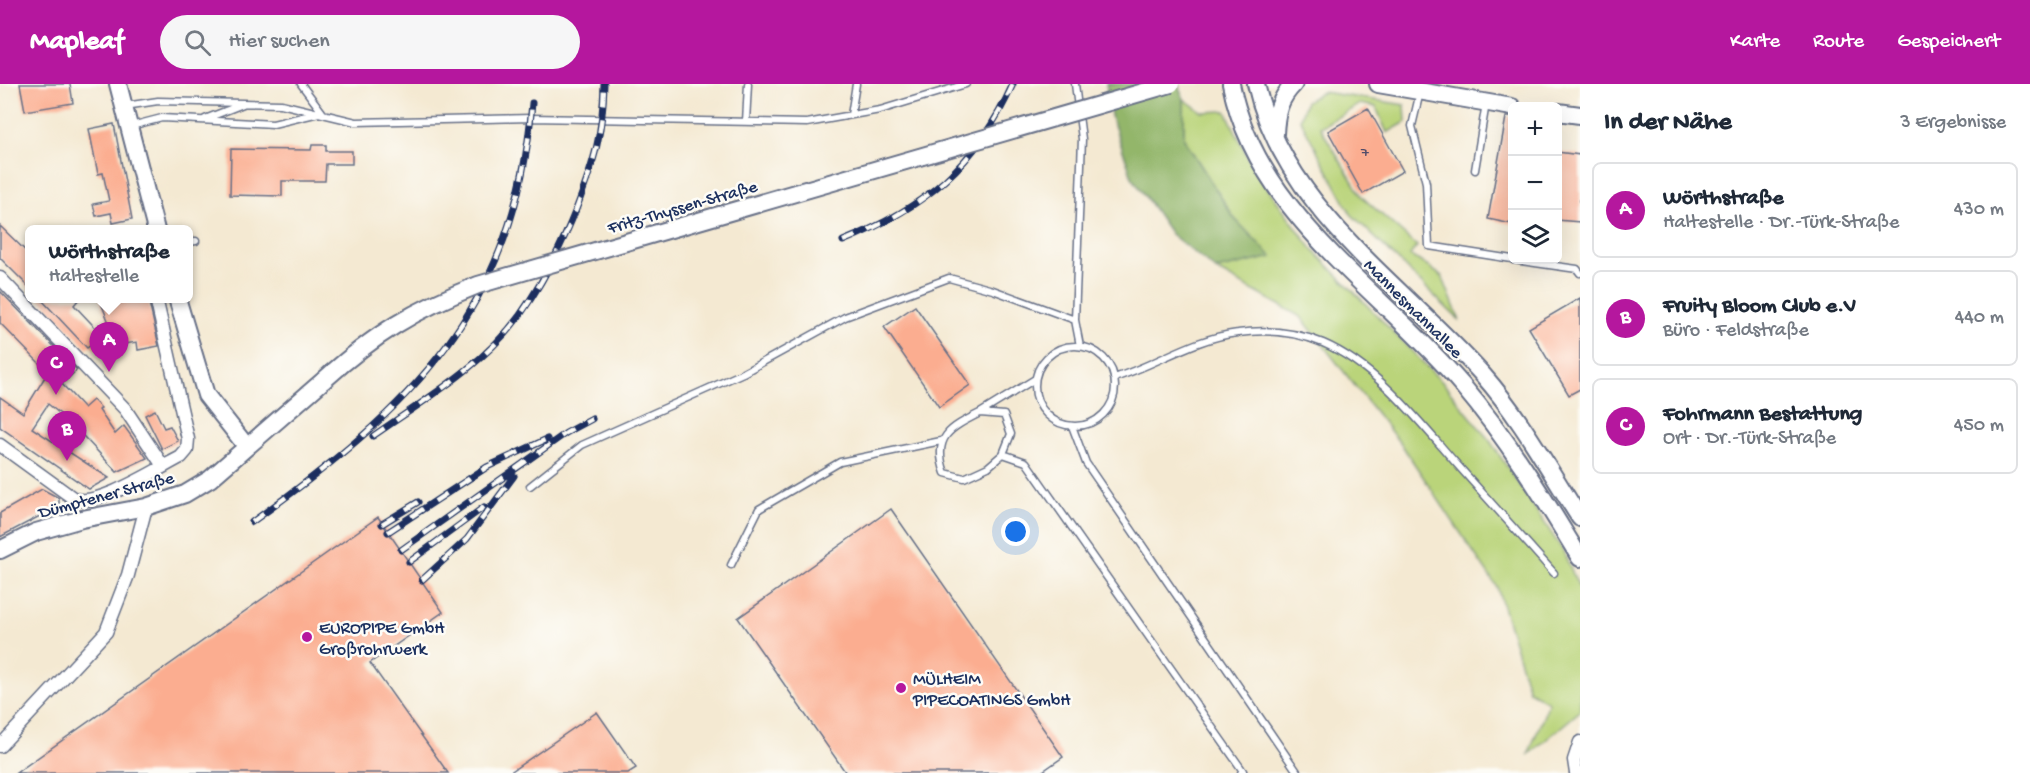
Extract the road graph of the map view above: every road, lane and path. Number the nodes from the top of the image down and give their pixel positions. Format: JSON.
{"nodes":[{"id":1,"x":118,"y":84,"type":"edge"},
{"id":2,"x":301,"y":84,"type":"edge"},
{"id":3,"x":748,"y":84,"type":"edge"},
{"id":4,"x":856,"y":84,"type":"edge"},
{"id":5,"x":966,"y":84,"type":"edge"},
{"id":6,"x":1075,"y":84,"type":"edge"},
{"id":7,"x":1171,"y":84,"type":"edge"},
{"id":8,"x":1231,"y":84,"type":"edge"},
{"id":9,"x":1256,"y":84,"type":"edge"},
{"id":10,"x":1294,"y":84,"type":"edge"},
{"id":11,"x":1378,"y":84,"type":"edge"},
{"id":12,"x":1421,"y":88,"type":"edge"},
{"id":13,"x":1486,"y":102,"type":"junction"},
{"id":14,"x":246,"y":103,"type":"junction"},
{"id":15,"x":124,"y":106,"type":"junction"},
{"id":16,"x":1508,"y":106,"type":"edge"},
{"id":17,"x":323,"y":112,"type":"junction"},
{"id":18,"x":1562,"y":113,"type":"edge"},
{"id":19,"x":851,"y":115,"type":"junction"},
{"id":20,"x":1580,"y":115,"type":"edge"},
{"id":21,"x":204,"y":119,"type":"junction"},
{"id":22,"x":746,"y":122,"type":"junction"},
{"id":23,"x":129,"y":127,"type":"junction"},
{"id":24,"x":1275,"y":135,"type":"junction"},
{"id":25,"x":1474,"y":170,"type":"dead end"},
{"id":26,"x":148,"y":202,"type":"junction"},
{"id":27,"x":150,"y":225,"type":"edge"},
{"id":28,"x":155,"y":225,"type":"edge"},
{"id":29,"x":1508,"y":259,"type":"edge"},
{"id":30,"x":1541,"y":264,"type":"edge"},
{"id":31,"x":1580,"y":273,"type":"edge"},
{"id":32,"x":0,"y":278,"type":"edge"},
{"id":33,"x":157,"y":303,"type":"edge"},
{"id":34,"x":179,"y":303,"type":"edge"},
{"id":35,"x":1075,"y":320,"type":"junction"},
{"id":36,"x":1080,"y":346,"type":"junction"},
{"id":37,"x":1114,"y":378,"type":"junction"},
{"id":38,"x":1035,"y":379,"type":"junction"},
{"id":39,"x":980,"y":413,"type":"junction"},
{"id":40,"x":1072,"y":426,"type":"junction"},
{"id":41,"x":941,"y":441,"type":"junction"},
{"id":42,"x":0,"y":445,"type":"edge"},
{"id":43,"x":246,"y":447,"type":"junction"},
{"id":44,"x":1003,"y":454,"type":"junction"},
{"id":45,"x":163,"y":466,"type":"junction"},
{"id":46,"x":530,"y":486,"type":"dead end"},
{"id":47,"x":146,"y":507,"type":"junction"},
{"id":48,"x":1580,"y":518,"type":"edge"},
{"id":49,"x":0,"y":550,"type":"edge"},
{"id":50,"x":1580,"y":558,"type":"edge"},
{"id":51,"x":731,"y":565,"type":"dead end"},
{"id":52,"x":1554,"y":573,"type":"dead end"},
{"id":53,"x":1580,"y":742,"type":"edge"},
{"id":54,"x":0,"y":746,"type":"edge"},
{"id":55,"x":1241,"y":773,"type":"edge"},
{"id":56,"x":1298,"y":773,"type":"edge"},
{"id":57,"x":1576,"y":773,"type":"edge"}],
"edges":[{"from":1,"to":15,"type":"street"},
{"from":2,"to":17,"type":"lane"},
{"from":3,"to":22,"type":"lane"},
{"from":4,"to":19,"type":"lane"},
{"from":5,"to":19,"type":"lane"},
{"from":6,"to":35,"type":"lane"},
{"from":7,"to":43,"type":"street","name":"Fritz-Thyssen-Straße","bridge":true},
{"from":8,"to":50,"type":"street","name":"Mannesmannallee"},
{"from":9,"to":24,"type":"street","name":"Mannesmannallee"},
{"from":10,"to":24,"type":"street"},
{"from":11,"to":12,"type":"street"},
{"from":12,"to":13,"type":"street"},
{"from":12,"to":29,"type":"lane"},
{"from":13,"to":16,"type":"street"},
{"from":13,"to":25,"type":"lane"},
{"from":14,"to":15,"type":"lane"},
{"from":14,"to":17,"type":"lane"},
{"from":14,"to":21,"type":"lane"},
{"from":15,"to":23,"type":"street"},
{"from":17,"to":21,"type":"lane"},
{"from":17,"to":22,"type":"lane"},
{"from":18,"to":20,"type":"street"},
{"from":19,"to":22,"type":"lane"},
{"from":21,"to":23,"type":"lane"},
{"from":23,"to":26,"type":"street"},
{"from":24,"to":48,"type":"street","name":"Mannesmannallee"},
{"from":26,"to":27,"type":"street"},
{"from":26,"to":28,"type":"street"},
{"from":30,"to":31,"type":"lane"},
{"from":32,"to":45,"type":"street"},
{"from":33,"to":45,"type":"street","name":"Dümptener Straße"},
{"from":34,"to":43,"type":"street"},
{"from":35,"to":36,"type":"lane"},
{"from":35,"to":46,"type":"lane"},
{"from":36,"to":37,"type":"lane"},
{"from":36,"to":38,"type":"lane"},
{"from":37,"to":40,"type":"lane"},
{"from":37,"to":52,"type":"lane"},
{"from":38,"to":39,"type":"lane"},
{"from":38,"to":40,"type":"lane"},
{"from":39,"to":41,"type":"lane"},
{"from":39,"to":44,"type":"lane"},
{"from":40,"to":56,"type":"lane"},
{"from":41,"to":44,"type":"lane"},
{"from":41,"to":51,"type":"lane"},
{"from":42,"to":45,"type":"street","name":"Dümptener Straße"},
{"from":43,"to":47,"type":"street","name":"Dümptener Straße"},
{"from":44,"to":55,"type":"lane"},
{"from":47,"to":49,"type":"street","name":"Dümptener Straße"},
{"from":47,"to":54,"type":"street"},
{"from":53,"to":57,"type":"street"}]}
